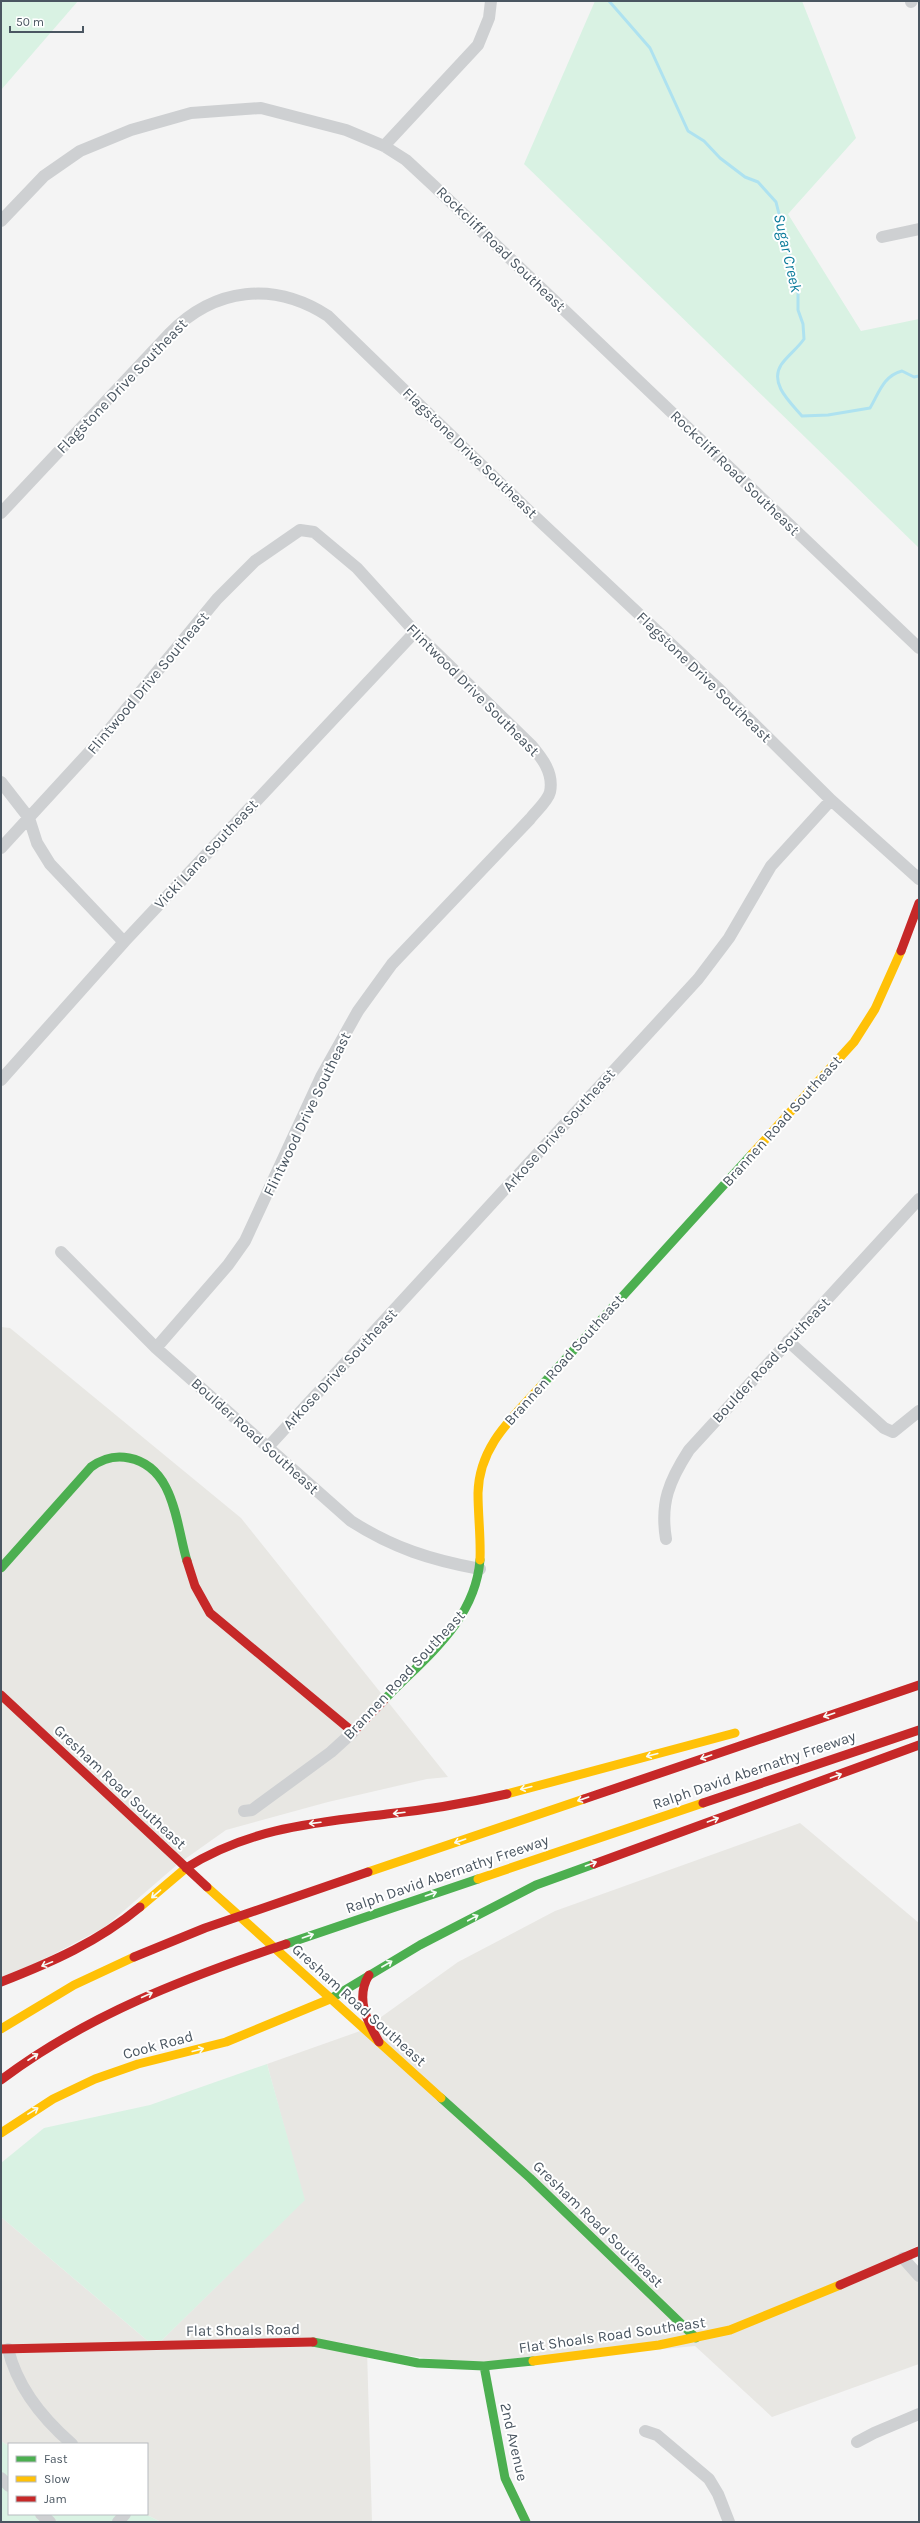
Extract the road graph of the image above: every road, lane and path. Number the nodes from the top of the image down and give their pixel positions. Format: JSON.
{"nodes":[{"id":1,"x":491,"y":1,"type":"edge"},
{"id":2,"x":384,"y":146,"type":"junction"},
{"id":3,"x":1,"y":221,"type":"edge"},
{"id":4,"x":919,"y":229,"type":"edge"},
{"id":5,"x":882,"y":237,"type":"dead end"},
{"id":6,"x":1,"y":513,"type":"edge"},
{"id":7,"x":415,"y":632,"type":"junction"},
{"id":8,"x":919,"y":648,"type":"edge"},
{"id":9,"x":1,"y":782,"type":"edge"},
{"id":10,"x":831,"y":800,"type":"junction"},
{"id":11,"x":29,"y":818,"type":"junction"},
{"id":12,"x":1,"y":848,"type":"edge"},
{"id":13,"x":919,"y":879,"type":"edge"},
{"id":14,"x":919,"y":903,"type":"edge"},
{"id":15,"x":124,"y":942,"type":"junction"},
{"id":16,"x":1,"y":1080,"type":"edge"},
{"id":17,"x":919,"y":1199,"type":"edge"},
{"id":18,"x":61,"y":1252,"type":"dead end"},
{"id":19,"x":788,"y":1341,"type":"junction"},
{"id":20,"x":156,"y":1348,"type":"junction"},
{"id":21,"x":919,"y":1411,"type":"edge"},
{"id":22,"x":268,"y":1447,"type":"junction"},
{"id":23,"x":666,"y":1539,"type":"dead end"},
{"id":24,"x":1,"y":1568,"type":"edge"},
{"id":25,"x":480,"y":1569,"type":"junction"},
{"id":26,"x":919,"y":1683,"type":"edge"},
{"id":27,"x":1,"y":1695,"type":"edge"},
{"id":28,"x":797,"y":1716,"type":"dead end"},
{"id":29,"x":744,"y":1730,"type":"dead end"},
{"id":30,"x":919,"y":1730,"type":"edge"},
{"id":31,"x":353,"y":1732,"type":"junction"},
{"id":32,"x":919,"y":1745,"type":"edge"},
{"id":33,"x":244,"y":1810,"type":"dead end"},
{"id":34,"x":186,"y":1868,"type":"junction"},
{"id":35,"x":369,"y":1975,"type":"junction"},
{"id":36,"x":1,"y":1982,"type":"edge"},
{"id":37,"x":330,"y":1999,"type":"junction"},
{"id":38,"x":1,"y":2030,"type":"edge"},
{"id":39,"x":379,"y":2042,"type":"junction"},
{"id":40,"x":1,"y":2080,"type":"edge"},
{"id":41,"x":1,"y":2133,"type":"edge"},
{"id":42,"x":919,"y":2251,"type":"edge"},
{"id":43,"x":903,"y":2258,"type":"junction"},
{"id":44,"x":919,"y":2276,"type":"edge"},
{"id":45,"x":665,"y":2308,"type":"junction"},
{"id":46,"x":669,"y":2324,"type":"dead end"},
{"id":47,"x":666,"y":2336,"type":"dead end"},
{"id":48,"x":696,"y":2338,"type":"junction"},
{"id":49,"x":659,"y":2345,"type":"junction"},
{"id":50,"x":4,"y":2349,"type":"edge"},
{"id":51,"x":484,"y":2366,"type":"junction"},
{"id":52,"x":919,"y":2414,"type":"edge"},
{"id":53,"x":645,"y":2431,"type":"dead end"},
{"id":54,"x":857,"y":2442,"type":"dead end"},
{"id":55,"x":71,"y":2443,"type":"edge"},
{"id":56,"x":42,"y":2515,"type":"edge"},
{"id":57,"x":50,"y":2522,"type":"edge"},
{"id":58,"x":526,"y":2522,"type":"edge"},
{"id":59,"x":729,"y":2522,"type":"edge"}],
"edges":[{"from":1,"to":2,"type":"street"},
{"from":2,"to":3,"type":"street","name":"Rockcliff Road Southeast"},
{"from":2,"to":8,"type":"street","name":"Rockcliff Road Southeast"},
{"from":4,"to":5,"type":"street"},
{"from":6,"to":10,"type":"street","name":"Flagstone Drive Southeast"},
{"from":7,"to":11,"type":"street","name":"Flintwood Drive Southeast"},
{"from":7,"to":15,"type":"street","name":"Vicki Lane Southeast"},
{"from":7,"to":20,"type":"street","name":"Flintwood Drive Southeast"},
{"from":9,"to":11,"type":"street"},
{"from":10,"to":13,"type":"street","name":"Flagstone Drive Southeast"},
{"from":10,"to":22,"type":"street","name":"Arkose Drive Southeast"},
{"from":11,"to":12,"type":"street","name":"Flintwood Drive Southeast"},
{"from":11,"to":15,"type":"street"},
{"from":14,"to":25,"type":"main road","name":"Brannen Road Southeast"},
{"from":15,"to":16,"type":"street","name":"Vicki Lane Southeast"},
{"from":17,"to":19,"type":"street","name":"Boulder Road Southeast"},
{"from":18,"to":20,"type":"street","name":"Boulder Road Southeast"},
{"from":19,"to":21,"type":"street"},
{"from":19,"to":23,"type":"street","name":"Boulder Road Southeast"},
{"from":20,"to":22,"type":"street","name":"Boulder Road Southeast"},
{"from":22,"to":25,"type":"street","name":"Boulder Road Southeast"},
{"from":24,"to":31,"type":"main road"},
{"from":25,"to":31,"type":"main road","name":"Brannen Road Southeast"},
{"from":26,"to":28,"type":"main road"},
{"from":26,"to":38,"type":"main road","name":"Ralph David Abernathy Freeway","one_way":true},
{"from":27,"to":34,"type":"main road","name":"Gresham Road Southeast"},
{"from":29,"to":34,"type":"main road","one_way":true},
{"from":40,"to":30,"type":"main road","name":"Ralph David Abernathy Freeway","one_way":true},
{"from":31,"to":33,"type":"street","name":"Brannen Road Southeast"},
{"from":35,"to":32,"type":"main road","name":"Cook Road","one_way":true},
{"from":34,"to":36,"type":"main road","one_way":true},
{"from":34,"to":37,"type":"main road","name":"Gresham Road Southeast"},
{"from":35,"to":37,"type":"main road","name":"Cook Road"},
{"from":35,"to":39,"type":"main road"},
{"from":37,"to":39,"type":"main road","name":"Gresham Road Southeast"},
{"from":41,"to":37,"type":"main road","name":"Cook Road","one_way":true},
{"from":39,"to":45,"type":"main road","name":"Gresham Road Southeast"},
{"from":42,"to":43,"type":"main road","name":"Flat Shoals Road Southeast"},
{"from":43,"to":44,"type":"street"},
{"from":43,"to":48,"type":"main road","name":"Flat Shoals Road Southeast"},
{"from":45,"to":46,"type":"main road"},
{"from":45,"to":48,"type":"main road","name":"Gresham Road Southeast"},
{"from":47,"to":49,"type":"main road"},
{"from":48,"to":49,"type":"main road","name":"Flat Shoals Road Southeast"},
{"from":49,"to":51,"type":"main road","name":"Flat Shoals Road Southeast"},
{"from":50,"to":51,"type":"main road","name":"Flat Shoals Road"},
{"from":50,"to":55,"type":"street"},
{"from":51,"to":58,"type":"main road","name":"2nd Avenue"},
{"from":52,"to":54,"type":"street"},
{"from":53,"to":59,"type":"street"},
{"from":56,"to":57,"type":"street"}]}
